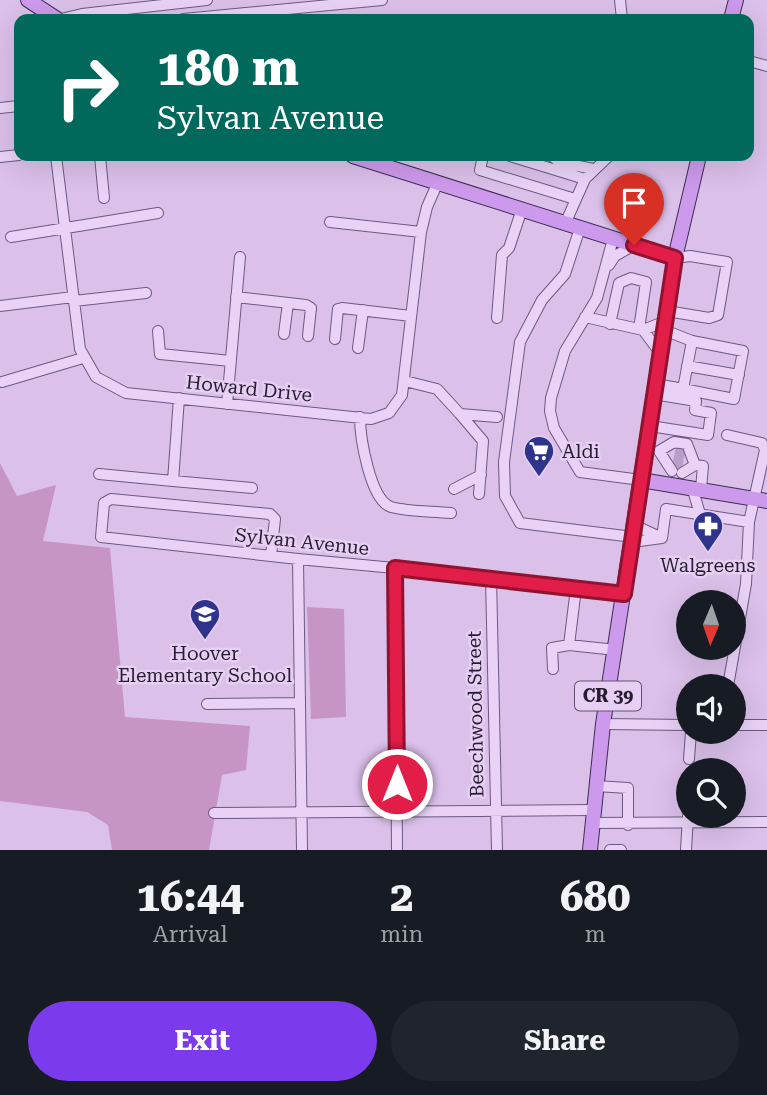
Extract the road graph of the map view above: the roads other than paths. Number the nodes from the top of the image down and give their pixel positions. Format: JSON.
{"nodes":[{"id":1,"x":28,"y":0,"type":"edge"},
{"id":2,"x":206,"y":0,"type":"edge"},
{"id":3,"x":382,"y":0,"type":"edge"},
{"id":4,"x":193,"y":1,"type":"edge"},
{"id":5,"x":351,"y":1,"type":"edge"},
{"id":6,"x":121,"y":9,"type":"junction"},
{"id":7,"x":51,"y":14,"type":"edge"},
{"id":8,"x":90,"y":14,"type":"edge"},
{"id":9,"x":113,"y":14,"type":"edge"},
{"id":10,"x":227,"y":14,"type":"edge"},
{"id":11,"x":57,"y":161,"type":"edge"},
{"id":12,"x":100,"y":161,"type":"edge"},
{"id":13,"x":369,"y":161,"type":"edge"},
{"id":14,"x":482,"y":161,"type":"edge"},
{"id":15,"x":527,"y":161,"type":"edge"},
{"id":16,"x":558,"y":161,"type":"edge"},
{"id":17,"x":603,"y":161,"type":"edge"},
{"id":18,"x":698,"y":161,"type":"edge"},
{"id":19,"x":593,"y":169,"type":"junction"},
{"id":20,"x":586,"y":179,"type":"junction"},
{"id":21,"x":438,"y":182,"type":"junction"},
{"id":22,"x":104,"y":198,"type":"dead end"},
{"id":23,"x":575,"y":199,"type":"junction"},
{"id":24,"x":522,"y":209,"type":"junction"},
{"id":25,"x":158,"y":213,"type":"dead end"},
{"id":26,"x":330,"y":222,"type":"dead end"},
{"id":27,"x":565,"y":224,"type":"junction"},
{"id":28,"x":64,"y":228,"type":"junction"},
{"id":29,"x":580,"y":228,"type":"junction"},
{"id":30,"x":421,"y":232,"type":"junction"},
{"id":31,"x":11,"y":237,"type":"dead end"},
{"id":32,"x":613,"y":239,"type":"junction"},
{"id":33,"x":634,"y":245,"type":"junction"},
{"id":34,"x":240,"y":257,"type":"dead end"},
{"id":35,"x":675,"y":258,"type":"junction"},
{"id":36,"x":607,"y":266,"type":"junction"},
{"id":37,"x":146,"y":293,"type":"dead end"},
{"id":38,"x":236,"y":297,"type":"junction"},
{"id":39,"x":73,"y":299,"type":"junction"},
{"id":40,"x":288,"y":303,"type":"junction"},
{"id":41,"x":0,"y":306,"type":"edge"},
{"id":42,"x":363,"y":310,"type":"junction"},
{"id":43,"x":411,"y":316,"type":"junction"},
{"id":44,"x":585,"y":317,"type":"junction"},
{"id":45,"x":497,"y":318,"type":"dead end"},
{"id":46,"x":666,"y":321,"type":"junction"},
{"id":47,"x":610,"y":324,"type":"junction"},
{"id":48,"x":641,"y":330,"type":"junction"},
{"id":49,"x":158,"y":331,"type":"dead end"},
{"id":50,"x":284,"y":334,"type":"dead end"},
{"id":51,"x":308,"y":336,"type":"dead end"},
{"id":52,"x":335,"y":339,"type":"dead end"},
{"id":53,"x":692,"y":341,"type":"junction"},
{"id":54,"x":358,"y":348,"type":"dead end"},
{"id":55,"x":661,"y":354,"type":"junction"},
{"id":56,"x":83,"y":358,"type":"junction"},
{"id":57,"x":231,"y":361,"type":"junction"},
{"id":58,"x":687,"y":366,"type":"junction"},
{"id":59,"x":739,"y":375,"type":"junction"},
{"id":60,"x":405,"y":381,"type":"junction"},
{"id":61,"x":2,"y":382,"type":"dead end"},
{"id":62,"x":655,"y":389,"type":"junction"},
{"id":63,"x":683,"y":389,"type":"junction"},
{"id":64,"x":179,"y":398,"type":"junction"},
{"id":65,"x":228,"y":404,"type":"junction"},
{"id":66,"x":460,"y":414,"type":"junction"},
{"id":67,"x":497,"y":417,"type":"dead end"},
{"id":68,"x":360,"y":418,"type":"junction"},
{"id":69,"x":649,"y":426,"type":"junction"},
{"id":70,"x":727,"y":435,"type":"dead end"},
{"id":71,"x":652,"y":450,"type":"junction"},
{"id":72,"x":681,"y":463,"type":"junction"},
{"id":73,"x":100,"y":474,"type":"dead end"},
{"id":74,"x":481,"y":475,"type":"junction"},
{"id":75,"x":641,"y":480,"type":"junction"},
{"id":76,"x":173,"y":481,"type":"junction"},
{"id":77,"x":763,"y":481,"type":"edge"},
{"id":78,"x":252,"y":488,"type":"dead end"},
{"id":79,"x":454,"y":489,"type":"dead end"},
{"id":80,"x":702,"y":489,"type":"junction"},
{"id":81,"x":479,"y":494,"type":"dead end"},
{"id":82,"x":760,"y":500,"type":"edge"},
{"id":83,"x":451,"y":513,"type":"dead end"},
{"id":84,"x":700,"y":514,"type":"junction"},
{"id":85,"x":749,"y":522,"type":"junction"},
{"id":86,"x":633,"y":535,"type":"junction"},
{"id":87,"x":662,"y":538,"type":"junction"},
{"id":88,"x":271,"y":556,"type":"junction"},
{"id":89,"x":298,"y":559,"type":"junction"},
{"id":90,"x":395,"y":568,"type":"junction"},
{"id":91,"x":491,"y":578,"type":"junction"},
{"id":92,"x":576,"y":588,"type":"junction"},
{"id":93,"x":624,"y":594,"type":"junction"},
{"id":94,"x":569,"y":645,"type":"junction"},
{"id":95,"x":616,"y":650,"type":"junction"},
{"id":96,"x":553,"y":669,"type":"dead end"},
{"id":97,"x":730,"y":674,"type":"edge"},
{"id":98,"x":206,"y":704,"type":"dead end"},
{"id":99,"x":298,"y":704,"type":"junction"},
{"id":100,"x":603,"y":724,"type":"junction"},
{"id":101,"x":676,"y":725,"type":"edge"},
{"id":102,"x":746,"y":725,"type":"edge"},
{"id":103,"x":767,"y":725,"type":"edge"},
{"id":104,"x":596,"y":786,"type":"junction"},
{"id":105,"x":397,"y":811,"type":"junction"},
{"id":106,"x":301,"y":812,"type":"junction"},
{"id":107,"x":494,"y":812,"type":"junction"},
{"id":108,"x":214,"y":813,"type":"dead end"},
{"id":109,"x":593,"y":816,"type":"junction"},
{"id":110,"x":676,"y":821,"type":"edge"},
{"id":111,"x":746,"y":821,"type":"edge"},
{"id":112,"x":767,"y":822,"type":"edge"},
{"id":113,"x":628,"y":825,"type":"junction"},
{"id":114,"x":687,"y":828,"type":"edge"},
{"id":115,"x":302,"y":850,"type":"edge"},
{"id":116,"x":397,"y":850,"type":"edge"},
{"id":117,"x":497,"y":850,"type":"edge"},
{"id":118,"x":590,"y":850,"type":"edge"},
{"id":119,"x":610,"y":850,"type":"edge"},
{"id":120,"x":621,"y":850,"type":"edge"},
{"id":121,"x":686,"y":850,"type":"edge"}],
"edges":[{"from":1,"to":7,"type":"main road"},
{"from":2,"to":4,"type":"street"},
{"from":3,"to":5,"type":"street"},
{"from":4,"to":6,"type":"street"},
{"from":5,"to":10,"type":"street"},
{"from":6,"to":8,"type":"street"},
{"from":6,"to":9,"type":"street"},
{"from":11,"to":28,"type":"street"},
{"from":12,"to":22,"type":"street"},
{"from":13,"to":21,"type":"main road"},
{"from":14,"to":23,"type":"street"},
{"from":15,"to":20,"type":"street"},
{"from":16,"to":19,"type":"street"},
{"from":17,"to":19,"type":"street"},
{"from":18,"to":35,"type":"main road"},
{"from":19,"to":20,"type":"street"},
{"from":20,"to":23,"type":"street"},
{"from":21,"to":24,"type":"main road"},
{"from":21,"to":30,"type":"street","name":"Howard Drive"},
{"from":23,"to":27,"type":"street"},
{"from":24,"to":27,"type":"main road"},
{"from":24,"to":45,"type":"street"},
{"from":25,"to":28,"type":"street"},
{"from":26,"to":30,"type":"street"},
{"from":27,"to":29,"type":"main road"},
{"from":28,"to":31,"type":"street"},
{"from":28,"to":39,"type":"street"},
{"from":29,"to":32,"type":"main road"},
{"from":29,"to":86,"type":"street"},
{"from":30,"to":43,"type":"street","name":"Howard Drive"},
{"from":32,"to":33,"type":"main road"},
{"from":32,"to":36,"type":"street"},
{"from":33,"to":35,"type":"main road"},
{"from":33,"to":36,"type":"street"},
{"from":34,"to":38,"type":"street"},
{"from":35,"to":46,"type":"main road"},
{"from":35,"to":46,"type":"street"},
{"from":36,"to":44,"type":"street"},
{"from":37,"to":39,"type":"street"},
{"from":38,"to":40,"type":"street"},
{"from":38,"to":57,"type":"street"},
{"from":39,"to":41,"type":"street"},
{"from":39,"to":56,"type":"street"},
{"from":40,"to":50,"type":"street"},
{"from":40,"to":51,"type":"street"},
{"from":42,"to":43,"type":"street"},
{"from":42,"to":52,"type":"street"},
{"from":42,"to":54,"type":"street"},
{"from":43,"to":60,"type":"street","name":"Howard Drive"},
{"from":44,"to":47,"type":"street"},
{"from":44,"to":75,"type":"street"},
{"from":46,"to":48,"type":"street"},
{"from":46,"to":53,"type":"street"},
{"from":46,"to":55,"type":"main road"},
{"from":47,"to":48,"type":"street"},
{"from":47,"to":48,"type":"street"},
{"from":48,"to":55,"type":"street"},
{"from":49,"to":57,"type":"street"},
{"from":53,"to":58,"type":"street"},
{"from":53,"to":59,"type":"street"},
{"from":55,"to":62,"type":"main road"},
{"from":56,"to":61,"type":"street"},
{"from":56,"to":64,"type":"street","name":"Howard Drive"},
{"from":57,"to":65,"type":"street"},
{"from":58,"to":59,"type":"street"},
{"from":58,"to":63,"type":"street"},
{"from":59,"to":63,"type":"street"},
{"from":60,"to":66,"type":"street"},
{"from":60,"to":68,"type":"street","name":"Howard Drive"},
{"from":62,"to":63,"type":"street"},
{"from":62,"to":69,"type":"main road"},
{"from":62,"to":69,"type":"street"},
{"from":64,"to":65,"type":"street","name":"Howard Drive"},
{"from":64,"to":76,"type":"street"},
{"from":65,"to":68,"type":"street","name":"Howard Drive"},
{"from":66,"to":67,"type":"street"},
{"from":66,"to":74,"type":"street"},
{"from":68,"to":83,"type":"street"},
{"from":69,"to":71,"type":"main road"},
{"from":70,"to":77,"type":"street"},
{"from":71,"to":72,"type":"street"},
{"from":71,"to":72,"type":"street"},
{"from":71,"to":72,"type":"street"},
{"from":71,"to":75,"type":"main road"},
{"from":72,"to":80,"type":"street"},
{"from":73,"to":76,"type":"street"},
{"from":74,"to":79,"type":"street"},
{"from":74,"to":81,"type":"street"},
{"from":75,"to":80,"type":"main road"},
{"from":75,"to":86,"type":"main road","number":"CR 39"},
{"from":76,"to":78,"type":"street"},
{"from":77,"to":82,"type":"street"},
{"from":80,"to":82,"type":"main road"},
{"from":80,"to":84,"type":"street"},
{"from":80,"to":84,"type":"street"},
{"from":82,"to":85,"type":"street"},
{"from":84,"to":85,"type":"street"},
{"from":84,"to":87,"type":"street"},
{"from":85,"to":97,"type":"street"},
{"from":86,"to":87,"type":"street"},
{"from":86,"to":87,"type":"street"},
{"from":86,"to":93,"type":"main road","number":"CR 39"},
{"from":88,"to":88,"type":"street","name":"Sylvan Avenue"},
{"from":88,"to":89,"type":"street","name":"Sylvan Avenue"},
{"from":89,"to":90,"type":"street","name":"Sylvan Avenue"},
{"from":89,"to":99,"type":"street"},
{"from":90,"to":91,"type":"street","name":"Sylvan Avenue"},
{"from":90,"to":105,"type":"street"},
{"from":91,"to":92,"type":"street","name":"Sylvan Avenue"},
{"from":91,"to":107,"type":"street","name":"Beechwood Street"},
{"from":92,"to":93,"type":"street","name":"Sylvan Avenue"},
{"from":92,"to":94,"type":"street"},
{"from":93,"to":95,"type":"main road","number":"CR 39"},
{"from":94,"to":95,"type":"street"},
{"from":94,"to":96,"type":"street"},
{"from":95,"to":100,"type":"main road","number":"CR 39"},
{"from":98,"to":99,"type":"street"},
{"from":99,"to":106,"type":"street"},
{"from":100,"to":101,"type":"street"},
{"from":100,"to":104,"type":"main road","number":"CR 39"},
{"from":102,"to":103,"type":"street"},
{"from":104,"to":109,"type":"main road","number":"CR 39"},
{"from":104,"to":113,"type":"street"},
{"from":105,"to":106,"type":"street"},
{"from":105,"to":107,"type":"street"},
{"from":105,"to":116,"type":"street"},
{"from":106,"to":108,"type":"street"},
{"from":106,"to":115,"type":"street"},
{"from":107,"to":109,"type":"street"},
{"from":107,"to":117,"type":"street","name":"Beechwood Street"},
{"from":109,"to":113,"type":"street"},
{"from":109,"to":118,"type":"main road","number":"CR 39"},
{"from":110,"to":113,"type":"street"},
{"from":111,"to":112,"type":"street"},
{"from":114,"to":121,"type":"street"},
{"from":119,"to":120,"type":"street"}]}
